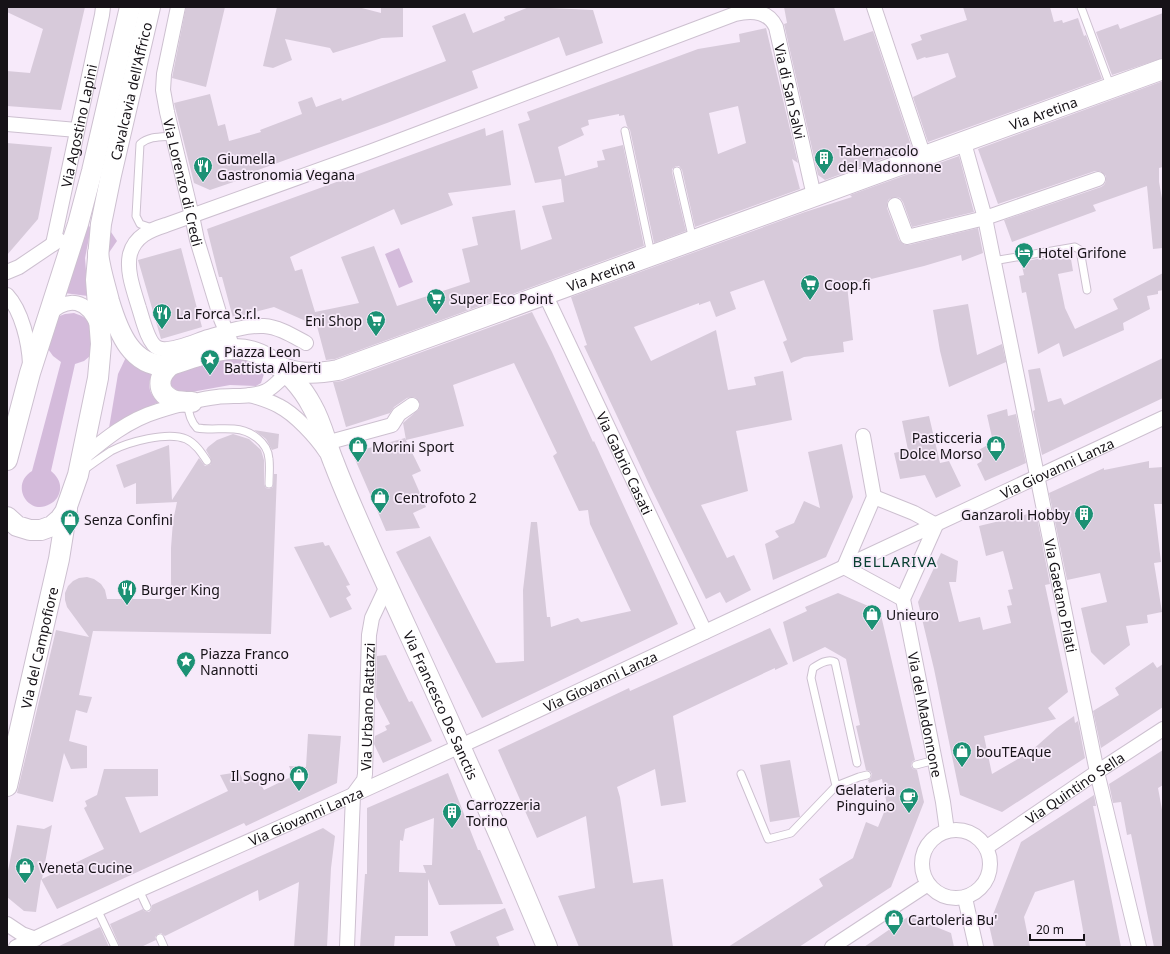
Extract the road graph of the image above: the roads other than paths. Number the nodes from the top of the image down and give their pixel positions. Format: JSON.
{"nodes":[{"id":1,"x":103,"y":7,"type":"edge"},
{"id":2,"x":130,"y":7,"type":"edge"},
{"id":3,"x":150,"y":7,"type":"edge"},
{"id":4,"x":178,"y":7,"type":"edge"},
{"id":5,"x":874,"y":7,"type":"edge"},
{"id":6,"x":1081,"y":7,"type":"edge"},
{"id":7,"x":1163,"y":69,"type":"edge"},
{"id":8,"x":1111,"y":88,"type":"junction"},
{"id":9,"x":7,"y":124,"type":"edge"},
{"id":10,"x":77,"y":130,"type":"junction"},
{"id":11,"x":625,"y":131,"type":"dead end"},
{"id":12,"x":173,"y":136,"type":"junction"},
{"id":13,"x":964,"y":143,"type":"junction"},
{"id":14,"x":924,"y":157,"type":"junction"},
{"id":15,"x":676,"y":171,"type":"dead end"},
{"id":16,"x":101,"y":173,"type":"junction"},
{"id":17,"x":1098,"y":179,"type":"dead end"},
{"id":18,"x":814,"y":196,"type":"junction"},
{"id":19,"x":895,"y":205,"type":"dead end"},
{"id":20,"x":192,"y":216,"type":"junction"},
{"id":21,"x":985,"y":218,"type":"junction"},
{"id":22,"x":78,"y":224,"type":"junction"},
{"id":23,"x":153,"y":229,"type":"junction"},
{"id":24,"x":693,"y":240,"type":"junction"},
{"id":25,"x":53,"y":244,"type":"junction"},
{"id":26,"x":98,"y":253,"type":"junction"},
{"id":27,"x":651,"y":256,"type":"junction"},
{"id":28,"x":993,"y":261,"type":"junction"},
{"id":29,"x":7,"y":272,"type":"edge"},
{"id":30,"x":1087,"y":290,"type":"dead end"},
{"id":31,"x":545,"y":294,"type":"junction"},
{"id":32,"x":7,"y":296,"type":"edge"},
{"id":33,"x":48,"y":315,"type":"junction"},
{"id":34,"x":100,"y":332,"type":"junction"},
{"id":35,"x":226,"y":332,"type":"junction"},
{"id":36,"x":306,"y":343,"type":"dead end"},
{"id":37,"x":242,"y":349,"type":"junction"},
{"id":38,"x":170,"y":365,"type":"junction"},
{"id":39,"x":281,"y":369,"type":"junction"},
{"id":40,"x":30,"y":374,"type":"junction"},
{"id":41,"x":250,"y":395,"type":"junction"},
{"id":42,"x":190,"y":403,"type":"junction"},
{"id":43,"x":412,"y":405,"type":"dead end"},
{"id":44,"x":1163,"y":418,"type":"edge"},
{"id":45,"x":863,"y":436,"type":"dead end"},
{"id":46,"x":326,"y":443,"type":"junction"},
{"id":47,"x":7,"y":460,"type":"edge"},
{"id":48,"x":207,"y":461,"type":"dead end"},
{"id":49,"x":334,"y":464,"type":"junction"},
{"id":50,"x":79,"y":467,"type":"junction"},
{"id":51,"x":1037,"y":476,"type":"junction"},
{"id":52,"x":269,"y":484,"type":"dead end"},
{"id":53,"x":874,"y":497,"type":"junction"},
{"id":54,"x":67,"y":509,"type":"junction"},
{"id":55,"x":7,"y":517,"type":"edge"},
{"id":56,"x":936,"y":525,"type":"junction"},
{"id":57,"x":844,"y":567,"type":"junction"},
{"id":58,"x":387,"y":586,"type":"junction"},
{"id":59,"x":903,"y":600,"type":"junction"},
{"id":60,"x":704,"y":632,"type":"junction"},
{"id":61,"x":1163,"y":729,"type":"edge"},
{"id":62,"x":460,"y":745,"type":"junction"},
{"id":63,"x":935,"y":760,"type":"junction"},
{"id":64,"x":857,"y":763,"type":"dead end"},
{"id":65,"x":916,"y":765,"type":"dead end"},
{"id":66,"x":1097,"y":772,"type":"junction"},
{"id":67,"x":741,"y":774,"type":"dead end"},
{"id":68,"x":867,"y":775,"type":"dead end"},
{"id":69,"x":7,"y":786,"type":"edge"},
{"id":70,"x":836,"y":786,"type":"junction"},
{"id":71,"x":353,"y":795,"type":"junction"},
{"id":72,"x":947,"y":831,"type":"junction"},
{"id":73,"x":987,"y":847,"type":"junction"},
{"id":74,"x":928,"y":884,"type":"junction"},
{"id":75,"x":139,"y":890,"type":"junction"},
{"id":76,"x":965,"y":898,"type":"junction"},
{"id":77,"x":147,"y":908,"type":"dead end"},
{"id":78,"x":98,"y":909,"type":"junction"},
{"id":79,"x":7,"y":924,"type":"edge"},
{"id":80,"x":160,"y":938,"type":"dead end"},
{"id":81,"x":36,"y":939,"type":"junction"},
{"id":82,"x":16,"y":947,"type":"edge"},
{"id":83,"x":115,"y":947,"type":"edge"},
{"id":84,"x":164,"y":947,"type":"edge"},
{"id":85,"x":347,"y":947,"type":"edge"},
{"id":86,"x":547,"y":947,"type":"edge"},
{"id":87,"x":832,"y":947,"type":"edge"},
{"id":88,"x":976,"y":947,"type":"edge"},
{"id":89,"x":1140,"y":947,"type":"edge"}],
"edges":[{"from":1,"to":10,"type":"street","name":"Via Agostino Lapini"},
{"from":2,"to":16,"type":"street","name":"Cavalcavia dell'Affrico"},
{"from":3,"to":16,"type":"street","name":"Cavalcavia dell'Affrico"},
{"from":4,"to":12,"type":"street","name":"Via Lorenzo di Credi"},
{"from":5,"to":14,"type":"street"},
{"from":6,"to":8,"type":"lane"},
{"from":7,"to":8,"type":"street","name":"Via Aretina"},
{"from":8,"to":13,"type":"street","name":"Via Aretina"},
{"from":9,"to":10,"type":"street"},
{"from":10,"to":25,"type":"street","name":"Via Agostino Lapini"},
{"from":11,"to":27,"type":"lane"},
{"from":12,"to":20,"type":"street","name":"Via Lorenzo di Credi"},
{"from":12,"to":23,"type":"lane"},
{"from":13,"to":14,"type":"street","name":"Via Aretina"},
{"from":13,"to":21,"type":"street","name":"Via Gaetano Pilati"},
{"from":14,"to":18,"type":"street","name":"Via Aretina"},
{"from":15,"to":24,"type":"lane"},
{"from":16,"to":22,"type":"street"},
{"from":16,"to":26,"type":"street"},
{"from":17,"to":21,"type":"street"},
{"from":18,"to":20,"type":"street","name":"Via di San Salvi"},
{"from":18,"to":24,"type":"street","name":"Via Aretina"},
{"from":19,"to":21,"type":"street"},
{"from":20,"to":23,"type":"street"},
{"from":20,"to":35,"type":"street","name":"Via Lorenzo di Credi"},
{"from":21,"to":28,"type":"street","name":"Via Gaetano Pilati"},
{"from":22,"to":25,"type":"street"},
{"from":22,"to":33,"type":"street"},
{"from":23,"to":35,"type":"street"},
{"from":24,"to":27,"type":"street","name":"Via Aretina"},
{"from":25,"to":29,"type":"street"},
{"from":26,"to":34,"type":"street"},
{"from":26,"to":38,"type":"street"},
{"from":27,"to":31,"type":"street","name":"Via Aretina"},
{"from":28,"to":30,"type":"lane"},
{"from":28,"to":51,"type":"street","name":"Via Gaetano Pilati"},
{"from":31,"to":39,"type":"street","name":"Via Aretina"},
{"from":31,"to":60,"type":"street","name":"Via Gabrio Casati"},
{"from":32,"to":40,"type":"street"},
{"from":33,"to":34,"type":"street"},
{"from":33,"to":40,"type":"street"},
{"from":34,"to":50,"type":"street"},
{"from":35,"to":36,"type":"street"},
{"from":35,"to":37,"type":"street","name":"Via Lorenzo di Credi"},
{"from":37,"to":38,"type":"street"},
{"from":37,"to":39,"type":"street"},
{"from":38,"to":42,"type":"street"},
{"from":39,"to":41,"type":"street"},
{"from":39,"to":46,"type":"street"},
{"from":40,"to":47,"type":"street"},
{"from":41,"to":42,"type":"street"},
{"from":41,"to":49,"type":"street"},
{"from":42,"to":50,"type":"street"},
{"from":42,"to":52,"type":"lane"},
{"from":43,"to":46,"type":"street"},
{"from":44,"to":51,"type":"street","name":"Via Giovanni Lanza"},
{"from":45,"to":53,"type":"street"},
{"from":46,"to":49,"type":"street"},
{"from":48,"to":50,"type":"lane"},
{"from":49,"to":58,"type":"street","name":"Via Francesco De Sanctis"},
{"from":50,"to":54,"type":"street"},
{"from":51,"to":56,"type":"street","name":"Via Giovanni Lanza"},
{"from":51,"to":66,"type":"street","name":"Via Gaetano Pilati"},
{"from":53,"to":56,"type":"street"},
{"from":53,"to":57,"type":"street"},
{"from":54,"to":55,"type":"street"},
{"from":54,"to":69,"type":"street","name":"Via del Campofiore"},
{"from":56,"to":57,"type":"street","name":"Via Giovanni Lanza"},
{"from":56,"to":59,"type":"street"},
{"from":57,"to":59,"type":"street"},
{"from":57,"to":60,"type":"street","name":"Via Giovanni Lanza"},
{"from":58,"to":62,"type":"street","name":"Via Francesco De Sanctis"},
{"from":58,"to":71,"type":"street","name":"Via Urbano Rattazzi"},
{"from":59,"to":63,"type":"street","name":"Via del Madonnone"},
{"from":60,"to":62,"type":"street","name":"Via Giovanni Lanza"},
{"from":61,"to":66,"type":"street","name":"Via Quintino Sella"},
{"from":62,"to":71,"type":"street","name":"Via Giovanni Lanza"},
{"from":62,"to":86,"type":"street","name":"Via Francesco De Sanctis"},
{"from":63,"to":65,"type":"lane"},
{"from":63,"to":72,"type":"street","name":"Via del Madonnone"},
{"from":64,"to":70,"type":"lane"},
{"from":66,"to":73,"type":"street","name":"Via Quintino Sella"},
{"from":66,"to":89,"type":"street","name":"Via Gaetano Pilati"},
{"from":67,"to":70,"type":"lane"},
{"from":68,"to":70,"type":"lane"},
{"from":71,"to":75,"type":"street","name":"Via Giovanni Lanza"},
{"from":71,"to":85,"type":"street"},
{"from":72,"to":73,"type":"street"},
{"from":72,"to":74,"type":"street"},
{"from":73,"to":76,"type":"street"},
{"from":74,"to":76,"type":"street"},
{"from":74,"to":87,"type":"street"},
{"from":75,"to":77,"type":"lane"},
{"from":75,"to":78,"type":"street","name":"Via Giovanni Lanza"},
{"from":76,"to":88,"type":"street"},
{"from":78,"to":81,"type":"street","name":"Via Giovanni Lanza"},
{"from":78,"to":83,"type":"lane"},
{"from":79,"to":81,"type":"street"},
{"from":80,"to":84,"type":"lane"},
{"from":81,"to":82,"type":"street","name":"Via Giovanni Lanza"}]}
